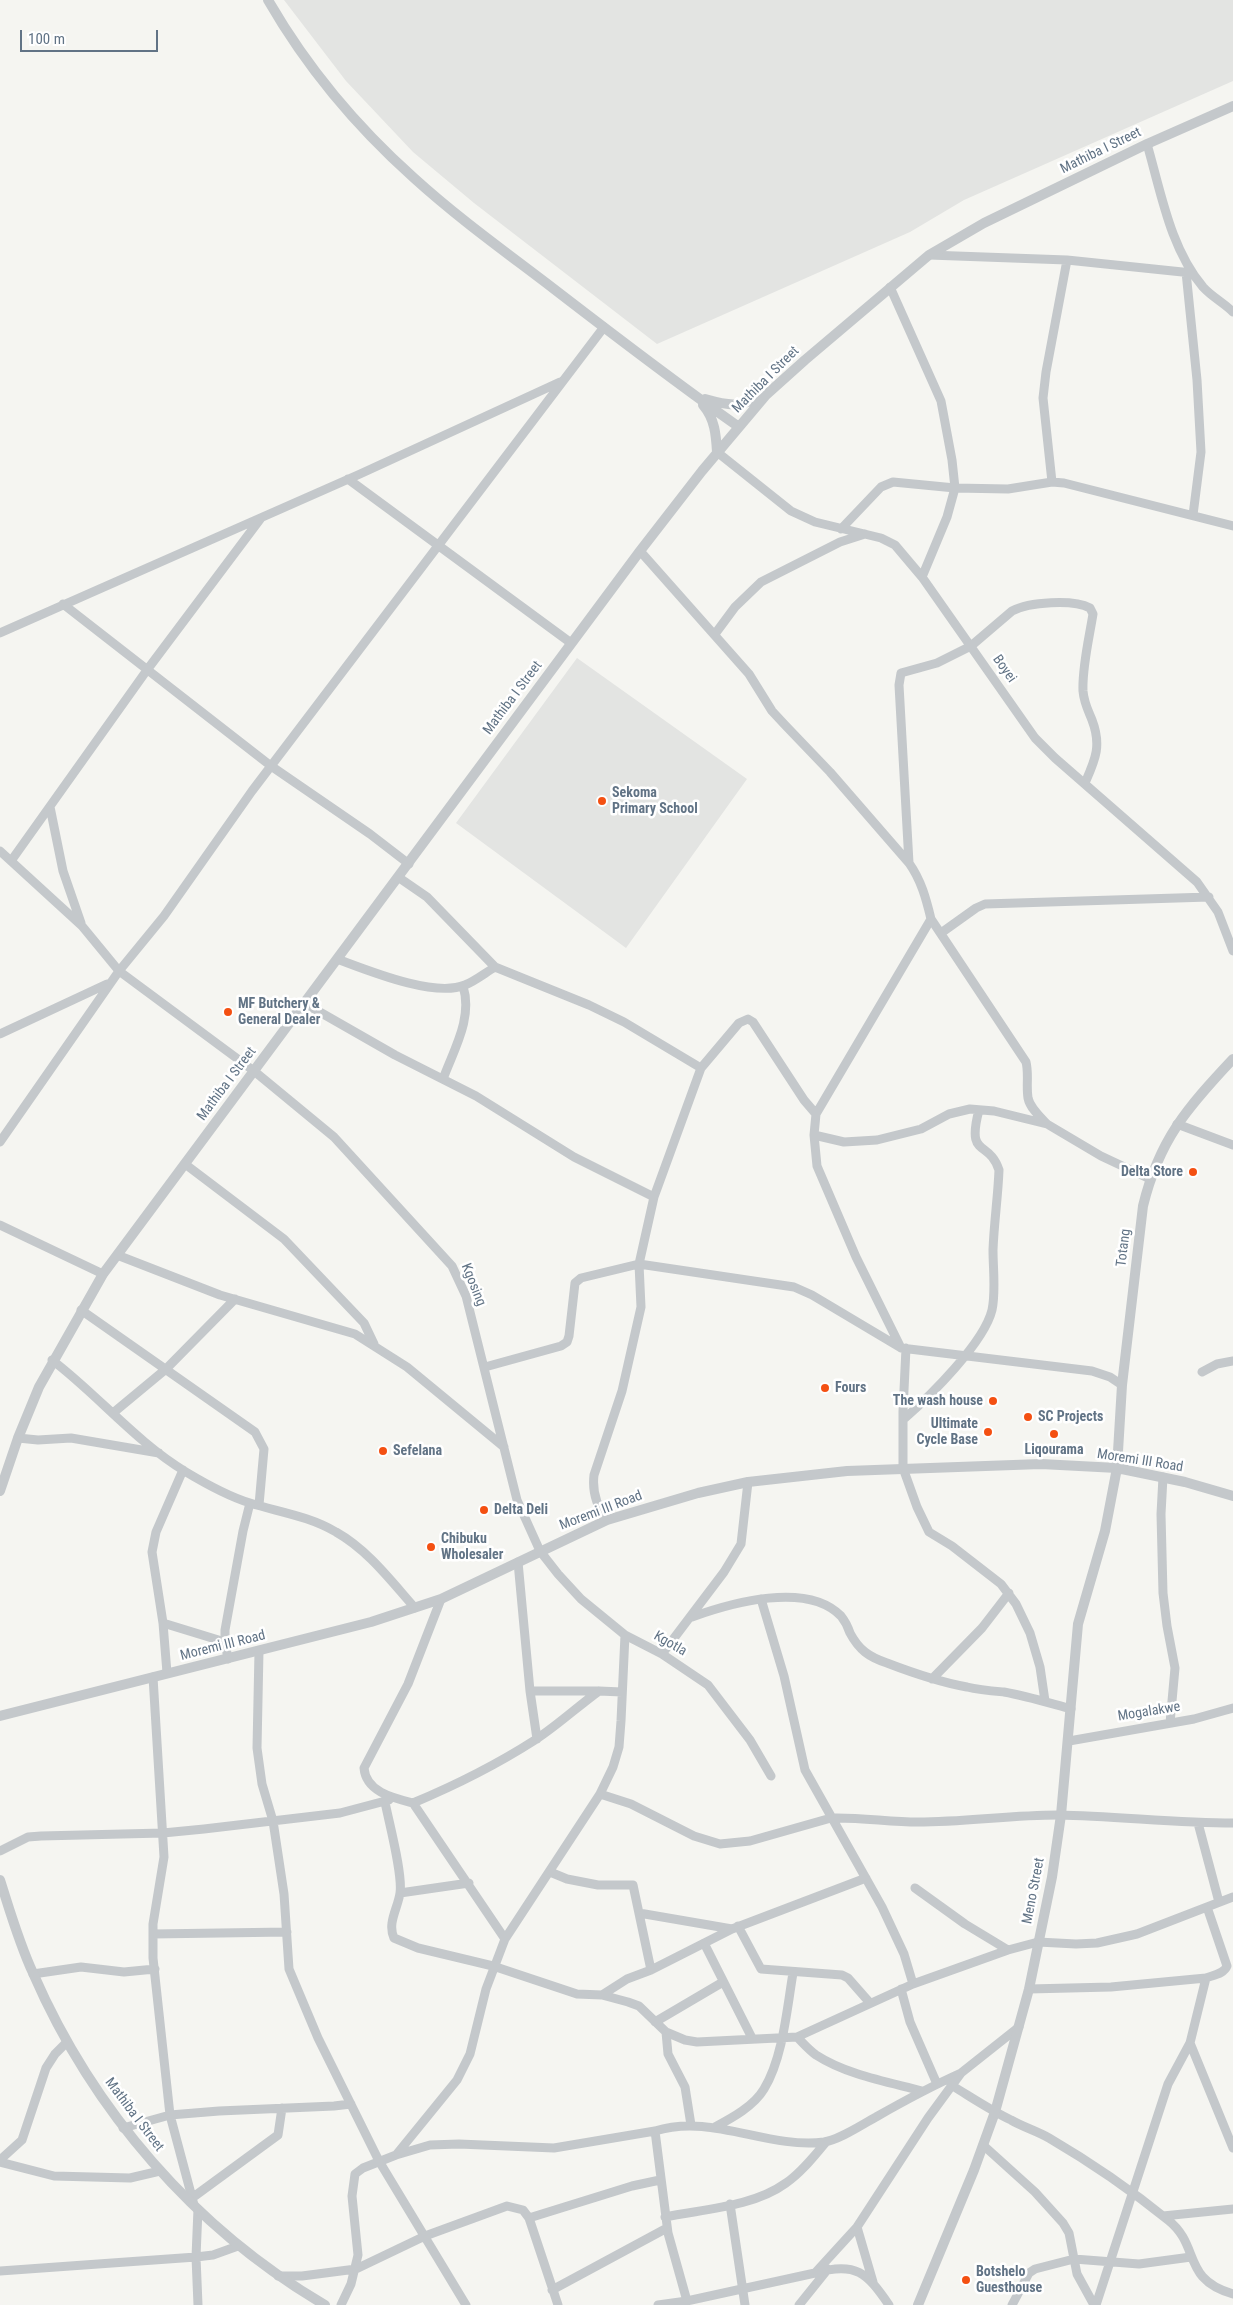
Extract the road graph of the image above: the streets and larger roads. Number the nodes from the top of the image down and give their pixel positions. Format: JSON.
{"nodes":[{"id":1,"x":268,"y":0,"type":"edge"},
{"id":2,"x":1233,"y":106,"type":"edge"},
{"id":3,"x":1147,"y":144,"type":"junction"},
{"id":4,"x":929,"y":255,"type":"junction"},
{"id":5,"x":1067,"y":260,"type":"junction"},
{"id":6,"x":1189,"y":272,"type":"junction"},
{"id":7,"x":890,"y":287,"type":"junction"},
{"id":8,"x":1233,"y":312,"type":"edge"},
{"id":9,"x":604,"y":328,"type":"junction"},
{"id":10,"x":562,"y":381,"type":"junction"},
{"id":11,"x":766,"y":396,"type":"junction"},
{"id":12,"x":696,"y":397,"type":"junction"},
{"id":13,"x":739,"y":427,"type":"junction"},
{"id":14,"x":717,"y":452,"type":"junction"},
{"id":15,"x":348,"y":479,"type":"junction"},
{"id":16,"x":1052,"y":482,"type":"junction"},
{"id":17,"x":954,"y":488,"type":"junction"},
{"id":18,"x":1193,"y":515,"type":"junction"},
{"id":19,"x":262,"y":516,"type":"junction"},
{"id":20,"x":1233,"y":526,"type":"edge"},
{"id":21,"x":842,"y":528,"type":"junction"},
{"id":22,"x":866,"y":534,"type":"junction"},
{"id":23,"x":438,"y":546,"type":"junction"},
{"id":24,"x":640,"y":551,"type":"junction"},
{"id":25,"x":922,"y":577,"type":"junction"},
{"id":26,"x":63,"y":604,"type":"junction"},
{"id":27,"x":0,"y":633,"type":"edge"},
{"id":28,"x":714,"y":634,"type":"junction"},
{"id":29,"x":571,"y":643,"type":"junction"},
{"id":30,"x":971,"y":646,"type":"junction"},
{"id":31,"x":147,"y":670,"type":"junction"},
{"id":32,"x":271,"y":766,"type":"junction"},
{"id":33,"x":1085,"y":783,"type":"junction"},
{"id":34,"x":50,"y":806,"type":"junction"},
{"id":35,"x":0,"y":851,"type":"edge"},
{"id":36,"x":11,"y":861,"type":"junction"},
{"id":37,"x":909,"y":863,"type":"junction"},
{"id":38,"x":408,"y":864,"type":"junction"},
{"id":39,"x":398,"y":877,"type":"junction"},
{"id":40,"x":1210,"y":897,"type":"junction"},
{"id":41,"x":931,"y":919,"type":"junction"},
{"id":42,"x":82,"y":926,"type":"junction"},
{"id":43,"x":941,"y":933,"type":"junction"},
{"id":44,"x":1233,"y":950,"type":"edge"},
{"id":45,"x":337,"y":959,"type":"junction"},
{"id":46,"x":494,"y":967,"type":"junction"},
{"id":47,"x":119,"y":971,"type":"junction"},
{"id":48,"x":108,"y":984,"type":"junction"},
{"id":49,"x":463,"y":986,"type":"junction"},
{"id":50,"x":304,"y":1003,"type":"junction"},
{"id":51,"x":0,"y":1034,"type":"edge"},
{"id":52,"x":1233,"y":1060,"type":"edge"},
{"id":53,"x":701,"y":1068,"type":"junction"},
{"id":54,"x":254,"y":1071,"type":"junction"},
{"id":55,"x":443,"y":1079,"type":"junction"},
{"id":56,"x":979,"y":1110,"type":"junction"},
{"id":57,"x":816,"y":1114,"type":"junction"},
{"id":58,"x":1047,"y":1124,"type":"junction"},
{"id":59,"x":1177,"y":1124,"type":"junction"},
{"id":60,"x":814,"y":1135,"type":"junction"},
{"id":61,"x":0,"y":1142,"type":"edge"},
{"id":62,"x":1233,"y":1146,"type":"edge"},
{"id":63,"x":185,"y":1164,"type":"junction"},
{"id":64,"x":1150,"y":1179,"type":"junction"},
{"id":65,"x":654,"y":1197,"type":"junction"},
{"id":66,"x":0,"y":1225,"type":"edge"},
{"id":67,"x":117,"y":1255,"type":"junction"},
{"id":68,"x":639,"y":1264,"type":"junction"},
{"id":69,"x":103,"y":1274,"type":"junction"},
{"id":70,"x":235,"y":1299,"type":"junction"},
{"id":71,"x":81,"y":1310,"type":"junction"},
{"id":72,"x":374,"y":1344,"type":"junction"},
{"id":73,"x":903,"y":1348,"type":"junction"},
{"id":74,"x":965,"y":1354,"type":"junction"},
{"id":75,"x":52,"y":1360,"type":"junction"},
{"id":76,"x":1233,"y":1360,"type":"edge"},
{"id":77,"x":485,"y":1367,"type":"junction"},
{"id":78,"x":166,"y":1369,"type":"junction"},
{"id":79,"x":1202,"y":1372,"type":"dead end"},
{"id":80,"x":1122,"y":1385,"type":"junction"},
{"id":81,"x":113,"y":1412,"type":"junction"},
{"id":82,"x":904,"y":1419,"type":"junction"},
{"id":83,"x":18,"y":1438,"type":"junction"},
{"id":84,"x":504,"y":1447,"type":"junction"},
{"id":85,"x":161,"y":1454,"type":"junction"},
{"id":86,"x":904,"y":1468,"type":"junction"},
{"id":87,"x":1117,"y":1468,"type":"junction"},
{"id":88,"x":184,"y":1470,"type":"junction"},
{"id":89,"x":1162,"y":1477,"type":"junction"},
{"id":90,"x":748,"y":1482,"type":"junction"},
{"id":91,"x":0,"y":1491,"type":"edge"},
{"id":92,"x":1233,"y":1496,"type":"edge"},
{"id":93,"x":254,"y":1504,"type":"junction"},
{"id":94,"x":607,"y":1520,"type":"junction"},
{"id":95,"x":540,"y":1551,"type":"junction"},
{"id":96,"x":518,"y":1562,"type":"junction"},
{"id":97,"x":1009,"y":1593,"type":"junction"},
{"id":98,"x":441,"y":1599,"type":"junction"},
{"id":99,"x":761,"y":1599,"type":"junction"},
{"id":100,"x":414,"y":1608,"type":"junction"},
{"id":101,"x":692,"y":1617,"type":"junction"},
{"id":102,"x":163,"y":1623,"type":"junction"},
{"id":103,"x":625,"y":1635,"type":"junction"},
{"id":104,"x":225,"y":1642,"type":"junction"},
{"id":105,"x":259,"y":1651,"type":"junction"},
{"id":106,"x":662,"y":1654,"type":"junction"},
{"id":107,"x":228,"y":1659,"type":"junction"},
{"id":108,"x":167,"y":1673,"type":"junction"},
{"id":109,"x":153,"y":1677,"type":"junction"},
{"id":110,"x":932,"y":1679,"type":"junction"},
{"id":111,"x":530,"y":1691,"type":"junction"},
{"id":112,"x":599,"y":1691,"type":"junction"},
{"id":113,"x":622,"y":1692,"type":"junction"},
{"id":114,"x":1044,"y":1701,"type":"junction"},
{"id":115,"x":1233,"y":1708,"type":"edge"},
{"id":116,"x":1071,"y":1709,"type":"junction"},
{"id":117,"x":0,"y":1716,"type":"edge"},
{"id":118,"x":1170,"y":1723,"type":"junction"},
{"id":119,"x":537,"y":1739,"type":"junction"},
{"id":120,"x":1069,"y":1741,"type":"junction"},
{"id":121,"x":771,"y":1776,"type":"dead end"},
{"id":122,"x":600,"y":1794,"type":"junction"},
{"id":123,"x":395,"y":1798,"type":"junction"},
{"id":124,"x":384,"y":1802,"type":"junction"},
{"id":125,"x":413,"y":1803,"type":"junction"},
{"id":126,"x":1061,"y":1815,"type":"junction"},
{"id":127,"x":831,"y":1818,"type":"junction"},
{"id":128,"x":274,"y":1821,"type":"junction"},
{"id":129,"x":1198,"y":1823,"type":"junction"},
{"id":130,"x":1233,"y":1823,"type":"edge"},
{"id":131,"x":164,"y":1833,"type":"junction"},
{"id":132,"x":0,"y":1851,"type":"edge"},
{"id":133,"x":550,"y":1872,"type":"junction"},
{"id":134,"x":866,"y":1878,"type":"junction"},
{"id":135,"x":0,"y":1880,"type":"edge"},
{"id":136,"x":469,"y":1883,"type":"junction"},
{"id":137,"x":915,"y":1888,"type":"dead end"},
{"id":138,"x":400,"y":1893,"type":"junction"},
{"id":139,"x":1233,"y":1897,"type":"edge"},
{"id":140,"x":1219,"y":1902,"type":"junction"},
{"id":141,"x":1208,"y":1907,"type":"junction"},
{"id":142,"x":639,"y":1913,"type":"junction"},
{"id":143,"x":735,"y":1928,"type":"junction"},
{"id":144,"x":287,"y":1932,"type":"junction"},
{"id":145,"x":153,"y":1934,"type":"junction"},
{"id":146,"x":505,"y":1939,"type":"junction"},
{"id":147,"x":1038,"y":1942,"type":"junction"},
{"id":148,"x":704,"y":1943,"type":"junction"},
{"id":149,"x":1008,"y":1950,"type":"junction"},
{"id":150,"x":493,"y":1966,"type":"junction"},
{"id":151,"x":155,"y":1969,"type":"junction"},
{"id":152,"x":651,"y":1970,"type":"junction"},
{"id":153,"x":793,"y":1973,"type":"junction"},
{"id":154,"x":33,"y":1974,"type":"junction"},
{"id":155,"x":1206,"y":1978,"type":"junction"},
{"id":156,"x":723,"y":1982,"type":"junction"},
{"id":157,"x":913,"y":1984,"type":"junction"},
{"id":158,"x":901,"y":1990,"type":"junction"},
{"id":159,"x":1029,"y":1990,"type":"junction"},
{"id":160,"x":602,"y":1995,"type":"junction"},
{"id":161,"x":870,"y":2003,"type":"junction"},
{"id":162,"x":655,"y":2022,"type":"junction"},
{"id":163,"x":1019,"y":2027,"type":"junction"},
{"id":164,"x":666,"y":2032,"type":"junction"},
{"id":165,"x":783,"y":2037,"type":"junction"},
{"id":166,"x":796,"y":2037,"type":"junction"},
{"id":167,"x":752,"y":2038,"type":"junction"},
{"id":168,"x":67,"y":2042,"type":"junction"},
{"id":169,"x":1190,"y":2043,"type":"junction"},
{"id":170,"x":961,"y":2073,"type":"junction"},
{"id":171,"x":937,"y":2084,"type":"junction"},
{"id":172,"x":951,"y":2085,"type":"junction"},
{"id":173,"x":922,"y":2091,"type":"junction"},
{"id":174,"x":351,"y":2104,"type":"junction"},
{"id":175,"x":282,"y":2108,"type":"junction"},
{"id":176,"x":995,"y":2112,"type":"junction"},
{"id":177,"x":170,"y":2115,"type":"junction"},
{"id":178,"x":692,"y":2125,"type":"junction"},
{"id":179,"x":715,"y":2127,"type":"junction"},
{"id":180,"x":123,"y":2128,"type":"junction"},
{"id":181,"x":655,"y":2132,"type":"junction"},
{"id":182,"x":826,"y":2142,"type":"junction"},
{"id":183,"x":983,"y":2145,"type":"junction"},
{"id":184,"x":1233,"y":2148,"type":"edge"},
{"id":185,"x":396,"y":2156,"type":"junction"},
{"id":186,"x":0,"y":2161,"type":"edge"},
{"id":187,"x":379,"y":2161,"type":"junction"},
{"id":188,"x":160,"y":2171,"type":"junction"},
{"id":189,"x":660,"y":2180,"type":"junction"},
{"id":190,"x":1132,"y":2194,"type":"junction"},
{"id":191,"x":195,"y":2204,"type":"junction"},
{"id":192,"x":730,"y":2204,"type":"junction"},
{"id":193,"x":1233,"y":2209,"type":"edge"},
{"id":194,"x":1163,"y":2216,"type":"junction"},
{"id":195,"x":665,"y":2217,"type":"junction"},
{"id":196,"x":529,"y":2218,"type":"junction"},
{"id":197,"x":857,"y":2226,"type":"junction"},
{"id":198,"x":667,"y":2228,"type":"junction"},
{"id":199,"x":425,"y":2236,"type":"junction"},
{"id":200,"x":238,"y":2246,"type":"junction"},
{"id":201,"x":196,"y":2257,"type":"junction"},
{"id":202,"x":1190,"y":2257,"type":"junction"},
{"id":203,"x":1074,"y":2259,"type":"junction"},
{"id":204,"x":1110,"y":2263,"type":"junction"},
{"id":205,"x":356,"y":2269,"type":"junction"},
{"id":206,"x":828,"y":2269,"type":"junction"},
{"id":207,"x":0,"y":2271,"type":"edge"},
{"id":208,"x":815,"y":2273,"type":"junction"},
{"id":209,"x":278,"y":2276,"type":"junction"},
{"id":210,"x":873,"y":2282,"type":"junction"},
{"id":211,"x":552,"y":2290,"type":"junction"},
{"id":212,"x":742,"y":2290,"type":"junction"},
{"id":213,"x":1233,"y":2294,"type":"edge"},
{"id":214,"x":687,"y":2301,"type":"junction"},
{"id":215,"x":198,"y":2305,"type":"edge"},
{"id":216,"x":325,"y":2305,"type":"edge"},
{"id":217,"x":341,"y":2305,"type":"edge"},
{"id":218,"x":466,"y":2305,"type":"edge"},
{"id":219,"x":558,"y":2305,"type":"edge"},
{"id":220,"x":658,"y":2305,"type":"edge"},
{"id":221,"x":744,"y":2305,"type":"edge"},
{"id":222,"x":799,"y":2305,"type":"edge"},
{"id":223,"x":889,"y":2305,"type":"edge"},
{"id":224,"x":918,"y":2305,"type":"edge"},
{"id":225,"x":1012,"y":2305,"type":"edge"},
{"id":226,"x":1095,"y":2305,"type":"edge"}],
"edges":[{"from":1,"to":9,"type":"street"},
{"from":2,"to":3,"type":"street","name":"Mathiba I Street"},
{"from":3,"to":4,"type":"street","name":"Mathiba I Street"},
{"from":3,"to":6,"type":"street"},
{"from":4,"to":5,"type":"street"},
{"from":4,"to":7,"type":"street","name":"Mathiba I Street"},
{"from":5,"to":6,"type":"street"},
{"from":5,"to":16,"type":"street"},
{"from":6,"to":8,"type":"street"},
{"from":6,"to":18,"type":"street"},
{"from":7,"to":11,"type":"street","name":"Mathiba I Street"},
{"from":7,"to":17,"type":"street"},
{"from":9,"to":10,"type":"street"},
{"from":9,"to":12,"type":"street"},
{"from":10,"to":15,"type":"street"},
{"from":10,"to":23,"type":"street"},
{"from":11,"to":12,"type":"street"},
{"from":11,"to":13,"type":"street","name":"Mathiba I Street"},
{"from":12,"to":13,"type":"street"},
{"from":12,"to":14,"type":"street"},
{"from":13,"to":14,"type":"street","name":"Mathiba I Street"},
{"from":14,"to":21,"type":"street","name":"Boyei"},
{"from":14,"to":24,"type":"street","name":"Mathiba I Street"},
{"from":15,"to":19,"type":"street"},
{"from":15,"to":23,"type":"street"},
{"from":16,"to":17,"type":"street"},
{"from":16,"to":18,"type":"street"},
{"from":17,"to":21,"type":"street"},
{"from":17,"to":25,"type":"street"},
{"from":18,"to":20,"type":"street"},
{"from":19,"to":26,"type":"street"},
{"from":19,"to":31,"type":"street"},
{"from":21,"to":22,"type":"street","name":"Boyei"},
{"from":22,"to":25,"type":"street","name":"Boyei"},
{"from":22,"to":28,"type":"street"},
{"from":23,"to":29,"type":"street"},
{"from":23,"to":32,"type":"street"},
{"from":24,"to":28,"type":"street"},
{"from":24,"to":29,"type":"street","name":"Mathiba I Street"},
{"from":25,"to":30,"type":"street","name":"Boyei"},
{"from":26,"to":27,"type":"street"},
{"from":26,"to":31,"type":"street"},
{"from":28,"to":37,"type":"street"},
{"from":29,"to":38,"type":"street","name":"Mathiba I Street"},
{"from":30,"to":33,"type":"street","name":"Boyei"},
{"from":30,"to":33,"type":"street"},
{"from":30,"to":37,"type":"street"},
{"from":31,"to":32,"type":"street"},
{"from":31,"to":34,"type":"street"},
{"from":32,"to":38,"type":"street"},
{"from":32,"to":47,"type":"street"},
{"from":33,"to":40,"type":"street","name":"Boyei"},
{"from":34,"to":36,"type":"street"},
{"from":34,"to":42,"type":"street"},
{"from":35,"to":36,"type":"street"},
{"from":36,"to":42,"type":"street"},
{"from":37,"to":41,"type":"street"},
{"from":38,"to":39,"type":"street","name":"Mathiba I Street"},
{"from":39,"to":45,"type":"street","name":"Mathiba I Street"},
{"from":39,"to":46,"type":"street"},
{"from":40,"to":43,"type":"street"},
{"from":40,"to":44,"type":"street","name":"Boyei"},
{"from":41,"to":43,"type":"street"},
{"from":41,"to":57,"type":"street"},
{"from":42,"to":47,"type":"street","name":"Kgosing"},
{"from":43,"to":58,"type":"street"},
{"from":45,"to":49,"type":"street"},
{"from":45,"to":50,"type":"street","name":"Mathiba I Street"},
{"from":46,"to":49,"type":"street"},
{"from":46,"to":53,"type":"street"},
{"from":47,"to":48,"type":"street"},
{"from":47,"to":54,"type":"street","name":"Kgosing"},
{"from":48,"to":51,"type":"street"},
{"from":48,"to":61,"type":"street"},
{"from":49,"to":55,"type":"street"},
{"from":50,"to":54,"type":"street","name":"Mathiba I Street"},
{"from":50,"to":55,"type":"street"},
{"from":52,"to":59,"type":"street","name":"Totang"},
{"from":53,"to":57,"type":"street"},
{"from":53,"to":65,"type":"street"},
{"from":54,"to":63,"type":"street","name":"Mathiba I Street"},
{"from":54,"to":77,"type":"street","name":"Kgosing"},
{"from":55,"to":65,"type":"street"},
{"from":56,"to":58,"type":"street"},
{"from":56,"to":60,"type":"street"},
{"from":56,"to":74,"type":"street"},
{"from":57,"to":60,"type":"street"},
{"from":58,"to":64,"type":"street"},
{"from":59,"to":62,"type":"street"},
{"from":59,"to":64,"type":"street","name":"Totang"},
{"from":60,"to":73,"type":"street"},
{"from":63,"to":67,"type":"street","name":"Mathiba I Street"},
{"from":63,"to":72,"type":"street"},
{"from":64,"to":80,"type":"street","name":"Totang"},
{"from":65,"to":68,"type":"street"},
{"from":66,"to":69,"type":"street"},
{"from":67,"to":69,"type":"street","name":"Mathiba I Street"},
{"from":67,"to":70,"type":"street"},
{"from":68,"to":73,"type":"street"},
{"from":68,"to":77,"type":"street"},
{"from":68,"to":94,"type":"street"},
{"from":69,"to":71,"type":"street","name":"Mathiba I Street"},
{"from":70,"to":72,"type":"street"},
{"from":70,"to":78,"type":"street"},
{"from":71,"to":75,"type":"street","name":"Mathiba I Street"},
{"from":71,"to":78,"type":"street"},
{"from":72,"to":84,"type":"street"},
{"from":73,"to":74,"type":"street"},
{"from":73,"to":82,"type":"street"},
{"from":74,"to":80,"type":"street"},
{"from":74,"to":82,"type":"street"},
{"from":75,"to":81,"type":"street"},
{"from":75,"to":83,"type":"street","name":"Mathiba I Street"},
{"from":76,"to":79,"type":"street"},
{"from":77,"to":84,"type":"street","name":"Kgosing"},
{"from":78,"to":81,"type":"street"},
{"from":78,"to":93,"type":"street"},
{"from":80,"to":87,"type":"street","name":"Totang"},
{"from":81,"to":85,"type":"street"},
{"from":82,"to":86,"type":"street"},
{"from":83,"to":85,"type":"street"},
{"from":83,"to":91,"type":"street","name":"Mathiba I Street"},
{"from":84,"to":95,"type":"street","name":"Kgosing"},
{"from":85,"to":88,"type":"street"},
{"from":86,"to":87,"type":"street","name":"Moremi III Road"},
{"from":86,"to":90,"type":"street","name":"Moremi III Road"},
{"from":86,"to":97,"type":"street"},
{"from":87,"to":89,"type":"street","name":"Moremi III Road"},
{"from":87,"to":116,"type":"street","name":"Meno Street"},
{"from":88,"to":93,"type":"street"},
{"from":88,"to":102,"type":"street"},
{"from":89,"to":92,"type":"street","name":"Moremi III Road"},
{"from":89,"to":118,"type":"street"},
{"from":90,"to":94,"type":"street","name":"Moremi III Road"},
{"from":90,"to":101,"type":"street"},
{"from":93,"to":100,"type":"street"},
{"from":93,"to":104,"type":"street"},
{"from":94,"to":95,"type":"street","name":"Moremi III Road"},
{"from":95,"to":96,"type":"street","name":"Moremi III Road"},
{"from":95,"to":103,"type":"street","name":"Kgotla"},
{"from":96,"to":98,"type":"street","name":"Moremi III Road"},
{"from":96,"to":111,"type":"street"},
{"from":97,"to":110,"type":"street"},
{"from":97,"to":114,"type":"street"},
{"from":98,"to":100,"type":"street","name":"Moremi III Road"},
{"from":98,"to":123,"type":"street"},
{"from":99,"to":101,"type":"street"},
{"from":99,"to":110,"type":"street"},
{"from":99,"to":127,"type":"street"},
{"from":100,"to":105,"type":"street","name":"Moremi III Road"},
{"from":101,"to":106,"type":"street"},
{"from":102,"to":104,"type":"street"},
{"from":102,"to":108,"type":"street"},
{"from":103,"to":106,"type":"street","name":"Kgotla"},
{"from":103,"to":113,"type":"street"},
{"from":104,"to":107,"type":"street"},
{"from":105,"to":107,"type":"street","name":"Moremi III Road"},
{"from":105,"to":128,"type":"street"},
{"from":106,"to":121,"type":"street","name":"Kgotla"},
{"from":107,"to":108,"type":"street","name":"Moremi III Road"},
{"from":108,"to":109,"type":"street","name":"Moremi III Road"},
{"from":109,"to":117,"type":"street","name":"Moremi III Road"},
{"from":109,"to":131,"type":"street"},
{"from":110,"to":114,"type":"street"},
{"from":111,"to":112,"type":"street"},
{"from":111,"to":119,"type":"street"},
{"from":112,"to":113,"type":"street"},
{"from":112,"to":119,"type":"street"},
{"from":113,"to":122,"type":"street"},
{"from":114,"to":116,"type":"street"},
{"from":115,"to":118,"type":"street","name":"Mogalakwe"},
{"from":116,"to":120,"type":"street","name":"Meno Street"},
{"from":118,"to":120,"type":"street","name":"Mogalakwe"},
{"from":119,"to":125,"type":"street"},
{"from":120,"to":126,"type":"street","name":"Meno Street"},
{"from":122,"to":127,"type":"street"},
{"from":122,"to":133,"type":"street"},
{"from":123,"to":124,"type":"street"},
{"from":123,"to":125,"type":"street"},
{"from":124,"to":128,"type":"street"},
{"from":124,"to":138,"type":"street"},
{"from":125,"to":136,"type":"street"},
{"from":126,"to":127,"type":"street"},
{"from":126,"to":129,"type":"street"},
{"from":126,"to":147,"type":"street","name":"Meno Street"},
{"from":127,"to":134,"type":"street"},
{"from":128,"to":131,"type":"street"},
{"from":128,"to":144,"type":"street"},
{"from":129,"to":130,"type":"street"},
{"from":129,"to":140,"type":"street"},
{"from":131,"to":132,"type":"street"},
{"from":131,"to":145,"type":"street"},
{"from":133,"to":142,"type":"street"},
{"from":133,"to":146,"type":"street"},
{"from":134,"to":143,"type":"street"},
{"from":134,"to":157,"type":"street"},
{"from":135,"to":154,"type":"street","name":"Mathiba I Street"},
{"from":136,"to":138,"type":"street"},
{"from":136,"to":146,"type":"street"},
{"from":137,"to":149,"type":"street"},
{"from":138,"to":150,"type":"street"},
{"from":139,"to":140,"type":"street"},
{"from":140,"to":141,"type":"street"},
{"from":141,"to":147,"type":"street"},
{"from":141,"to":155,"type":"street"},
{"from":142,"to":143,"type":"street"},
{"from":142,"to":152,"type":"street"},
{"from":143,"to":148,"type":"street"},
{"from":143,"to":153,"type":"street"},
{"from":144,"to":145,"type":"street"},
{"from":144,"to":174,"type":"street"},
{"from":145,"to":151,"type":"street"},
{"from":146,"to":150,"type":"street"},
{"from":147,"to":149,"type":"street"},
{"from":147,"to":159,"type":"street","name":"Meno Street"},
{"from":148,"to":152,"type":"street"},
{"from":148,"to":156,"type":"street"},
{"from":149,"to":157,"type":"street"},
{"from":150,"to":160,"type":"street"},
{"from":150,"to":185,"type":"street"},
{"from":151,"to":154,"type":"street"},
{"from":151,"to":177,"type":"street"},
{"from":152,"to":160,"type":"street"},
{"from":153,"to":161,"type":"street"},
{"from":153,"to":165,"type":"street"},
{"from":154,"to":168,"type":"street","name":"Mathiba I Street"},
{"from":155,"to":159,"type":"street"},
{"from":155,"to":169,"type":"street"},
{"from":156,"to":162,"type":"street"},
{"from":156,"to":167,"type":"street"},
{"from":157,"to":158,"type":"street"},
{"from":158,"to":161,"type":"street"},
{"from":158,"to":171,"type":"street"},
{"from":159,"to":163,"type":"street","name":"Meno Street"},
{"from":160,"to":162,"type":"street"},
{"from":161,"to":166,"type":"street"},
{"from":162,"to":164,"type":"street"},
{"from":163,"to":170,"type":"street"},
{"from":163,"to":176,"type":"street","name":"Meno Street"},
{"from":164,"to":167,"type":"street"},
{"from":164,"to":178,"type":"street"},
{"from":165,"to":166,"type":"street"},
{"from":165,"to":167,"type":"street"},
{"from":165,"to":179,"type":"street"},
{"from":166,"to":173,"type":"street"},
{"from":168,"to":180,"type":"street","name":"Mathiba I Street"},
{"from":168,"to":186,"type":"street"},
{"from":169,"to":184,"type":"street"},
{"from":169,"to":190,"type":"street"},
{"from":170,"to":171,"type":"street"},
{"from":170,"to":172,"type":"street"},
{"from":171,"to":173,"type":"street"},
{"from":172,"to":176,"type":"street"},
{"from":172,"to":197,"type":"street"},
{"from":173,"to":182,"type":"street"},
{"from":174,"to":175,"type":"street"},
{"from":174,"to":187,"type":"street"},
{"from":175,"to":177,"type":"street"},
{"from":175,"to":191,"type":"street"},
{"from":176,"to":183,"type":"street","name":"Meno Street"},
{"from":176,"to":190,"type":"street"},
{"from":177,"to":180,"type":"street"},
{"from":177,"to":191,"type":"street"},
{"from":178,"to":179,"type":"street"},
{"from":178,"to":181,"type":"street"},
{"from":179,"to":182,"type":"street"},
{"from":180,"to":188,"type":"street","name":"Mathiba I Street"},
{"from":181,"to":185,"type":"street"},
{"from":181,"to":189,"type":"street"},
{"from":182,"to":192,"type":"street"},
{"from":183,"to":203,"type":"street"},
{"from":183,"to":224,"type":"street","name":"Meno Street"},
{"from":185,"to":187,"type":"street"},
{"from":186,"to":188,"type":"street"},
{"from":187,"to":199,"type":"street"},
{"from":187,"to":205,"type":"street"},
{"from":188,"to":191,"type":"street","name":"Mathiba I Street"},
{"from":189,"to":195,"type":"street"},
{"from":189,"to":196,"type":"street"},
{"from":190,"to":194,"type":"street"},
{"from":190,"to":204,"type":"street"},
{"from":191,"to":200,"type":"street","name":"Mathiba I Street"},
{"from":191,"to":201,"type":"street"},
{"from":192,"to":195,"type":"street"},
{"from":192,"to":212,"type":"street"},
{"from":193,"to":194,"type":"street"},
{"from":194,"to":202,"type":"street"},
{"from":195,"to":198,"type":"street"},
{"from":196,"to":199,"type":"street"},
{"from":196,"to":211,"type":"street"},
{"from":197,"to":208,"type":"street"},
{"from":197,"to":210,"type":"street"},
{"from":198,"to":211,"type":"street"},
{"from":198,"to":214,"type":"street"},
{"from":199,"to":205,"type":"street"},
{"from":199,"to":218,"type":"street"},
{"from":200,"to":201,"type":"street"},
{"from":200,"to":209,"type":"street","name":"Mathiba I Street"},
{"from":201,"to":207,"type":"street"},
{"from":201,"to":215,"type":"street"},
{"from":202,"to":204,"type":"street"},
{"from":202,"to":213,"type":"street"},
{"from":203,"to":204,"type":"street"},
{"from":203,"to":225,"type":"street"},
{"from":203,"to":226,"type":"street"},
{"from":204,"to":226,"type":"street"},
{"from":205,"to":209,"type":"street"},
{"from":205,"to":217,"type":"street"},
{"from":206,"to":208,"type":"street"},
{"from":206,"to":210,"type":"street"},
{"from":206,"to":222,"type":"street"},
{"from":208,"to":212,"type":"street"},
{"from":209,"to":216,"type":"street","name":"Mathiba I Street"},
{"from":210,"to":223,"type":"street"},
{"from":211,"to":219,"type":"street"},
{"from":212,"to":214,"type":"street"},
{"from":212,"to":221,"type":"street"},
{"from":214,"to":220,"type":"street"}]}
